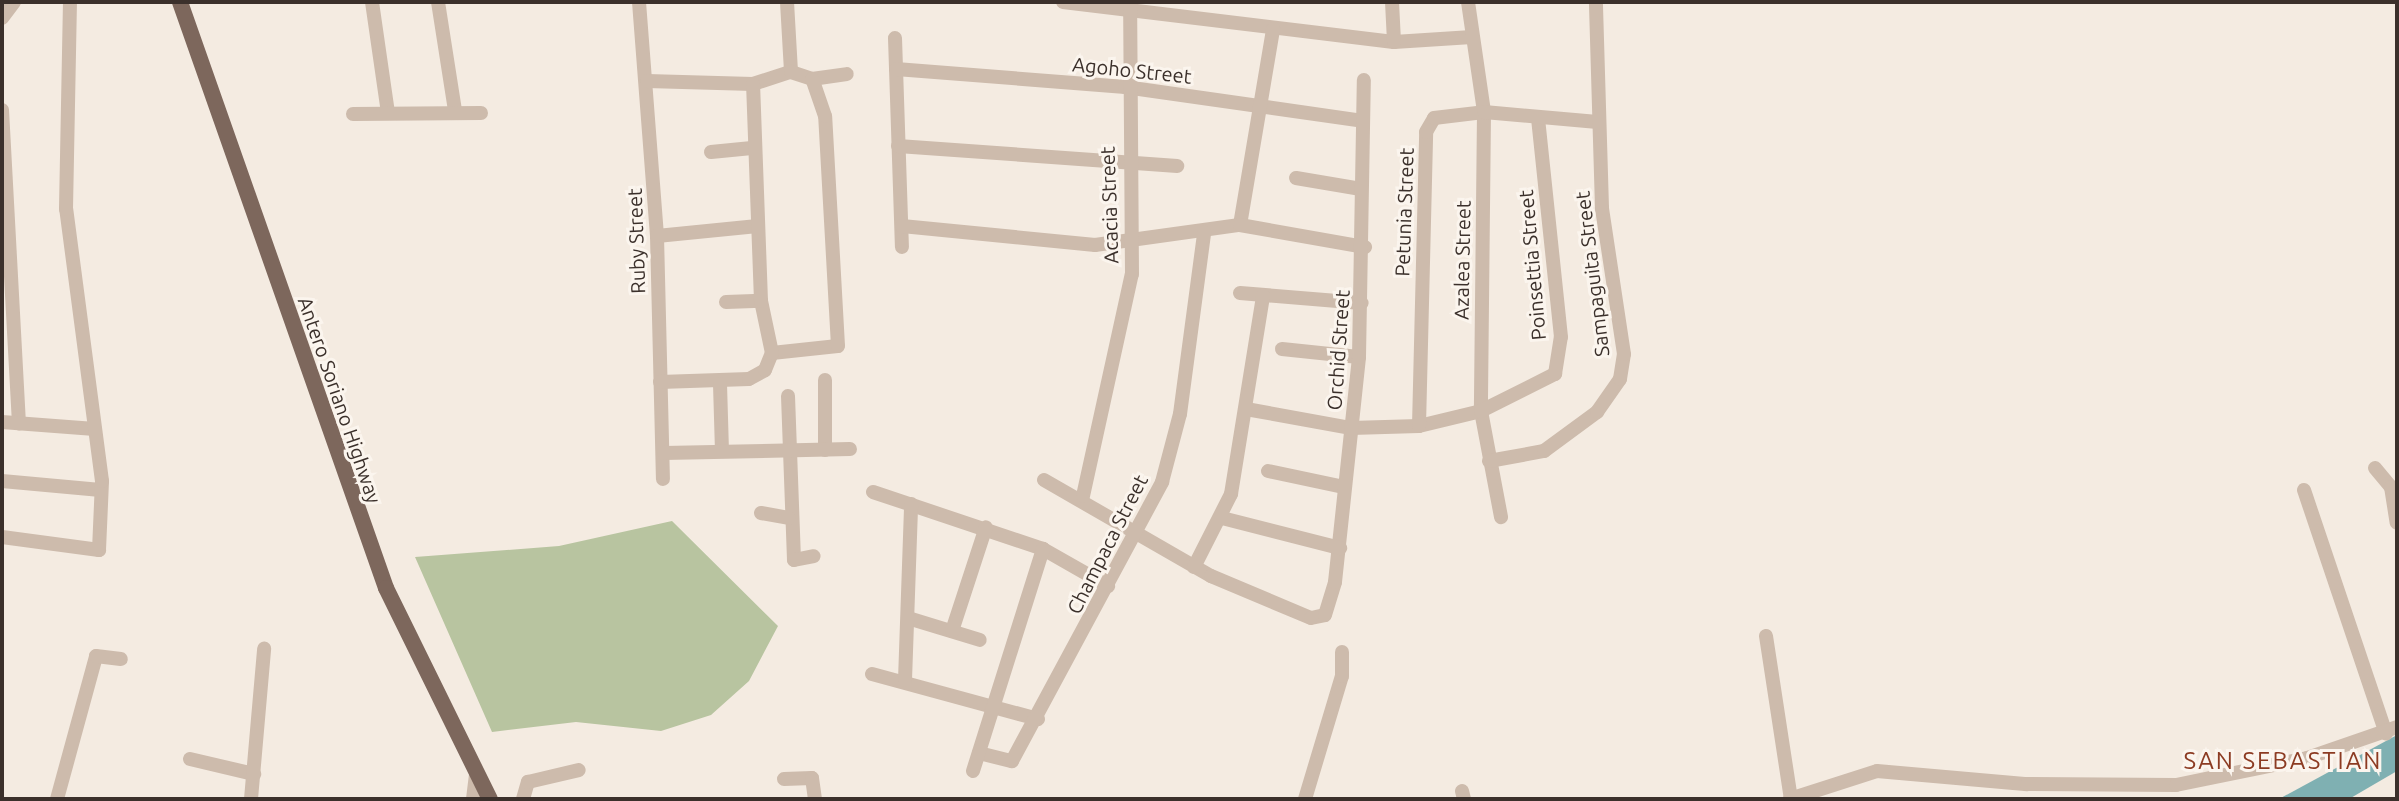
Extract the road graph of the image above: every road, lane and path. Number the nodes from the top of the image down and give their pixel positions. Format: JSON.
{"nodes":[{"id":1,"x":70,"y":2,"type":"edge"},
{"id":2,"x":180,"y":2,"type":"edge"},
{"id":3,"x":372,"y":2,"type":"edge"},
{"id":4,"x":438,"y":2,"type":"edge"},
{"id":5,"x":639,"y":2,"type":"edge"},
{"id":6,"x":787,"y":2,"type":"edge"},
{"id":7,"x":1065,"y":2,"type":"edge"},
{"id":8,"x":1392,"y":2,"type":"edge"},
{"id":9,"x":1468,"y":2,"type":"edge"},
{"id":10,"x":1596,"y":2,"type":"edge"},
{"id":11,"x":1130,"y":4,"type":"edge"},
{"id":12,"x":1273,"y":29,"type":"junction"},
{"id":13,"x":1472,"y":37,"type":"junction"},
{"id":14,"x":895,"y":38,"type":"dead end"},
{"id":15,"x":1394,"y":42,"type":"junction"},
{"id":16,"x":896,"y":69,"type":"junction"},
{"id":17,"x":791,"y":72,"type":"junction"},
{"id":18,"x":847,"y":74,"type":"dead end"},
{"id":19,"x":812,"y":79,"type":"junction"},
{"id":20,"x":1364,"y":80,"type":"dead end"},
{"id":21,"x":647,"y":81,"type":"junction"},
{"id":22,"x":753,"y":84,"type":"junction"},
{"id":23,"x":1125,"y":87,"type":"junction"},
{"id":24,"x":1261,"y":106,"type":"junction"},
{"id":25,"x":2,"y":110,"type":"edge"},
{"id":26,"x":455,"y":110,"type":"junction"},
{"id":27,"x":1484,"y":112,"type":"junction"},
{"id":28,"x":388,"y":113,"type":"junction"},
{"id":29,"x":481,"y":113,"type":"dead end"},
{"id":30,"x":353,"y":114,"type":"dead end"},
{"id":31,"x":1538,"y":118,"type":"junction"},
{"id":32,"x":1363,"y":121,"type":"junction"},
{"id":33,"x":1598,"y":122,"type":"junction"},
{"id":34,"x":898,"y":146,"type":"junction"},
{"id":35,"x":752,"y":148,"type":"junction"},
{"id":36,"x":711,"y":152,"type":"dead end"},
{"id":37,"x":1128,"y":165,"type":"junction"},
{"id":38,"x":1177,"y":166,"type":"dead end"},
{"id":39,"x":1296,"y":178,"type":"dead end"},
{"id":40,"x":1361,"y":189,"type":"junction"},
{"id":41,"x":1240,"y":225,"type":"junction"},
{"id":42,"x":758,"y":226,"type":"junction"},
{"id":43,"x":902,"y":226,"type":"junction"},
{"id":44,"x":1204,"y":233,"type":"junction"},
{"id":45,"x":657,"y":236,"type":"junction"},
{"id":46,"x":1133,"y":239,"type":"junction"},
{"id":47,"x":902,"y":247,"type":"dead end"},
{"id":48,"x":1365,"y":247,"type":"junction"},
{"id":49,"x":1240,"y":293,"type":"dead end"},
{"id":50,"x":1263,"y":296,"type":"junction"},
{"id":51,"x":761,"y":301,"type":"junction"},
{"id":52,"x":726,"y":302,"type":"dead end"},
{"id":53,"x":1362,"y":303,"type":"junction"},
{"id":54,"x":1282,"y":349,"type":"dead end"},
{"id":55,"x":772,"y":353,"type":"junction"},
{"id":56,"x":1359,"y":357,"type":"junction"},
{"id":57,"x":825,"y":380,"type":"dead end"},
{"id":58,"x":660,"y":382,"type":"junction"},
{"id":59,"x":720,"y":384,"type":"junction"},
{"id":60,"x":788,"y":396,"type":"dead end"},
{"id":61,"x":1246,"y":409,"type":"junction"},
{"id":62,"x":1481,"y":411,"type":"junction"},
{"id":63,"x":2,"y":422,"type":"edge"},
{"id":64,"x":19,"y":424,"type":"junction"},
{"id":65,"x":1419,"y":426,"type":"junction"},
{"id":66,"x":1351,"y":428,"type":"junction"},
{"id":67,"x":95,"y":429,"type":"junction"},
{"id":68,"x":850,"y":449,"type":"dead end"},
{"id":69,"x":825,"y":450,"type":"junction"},
{"id":70,"x":722,"y":451,"type":"junction"},
{"id":71,"x":788,"y":451,"type":"junction"},
{"id":72,"x":664,"y":453,"type":"junction"},
{"id":73,"x":1489,"y":461,"type":"junction"},
{"id":74,"x":2375,"y":468,"type":"dead end"},
{"id":75,"x":1268,"y":471,"type":"dead end"},
{"id":76,"x":663,"y":479,"type":"dead end"},
{"id":77,"x":1044,"y":480,"type":"dead end"},
{"id":78,"x":2,"y":481,"type":"edge"},
{"id":79,"x":1344,"y":487,"type":"junction"},
{"id":80,"x":101,"y":490,"type":"junction"},
{"id":81,"x":2304,"y":490,"type":"dead end"},
{"id":82,"x":873,"y":492,"type":"dead end"},
{"id":83,"x":1083,"y":496,"type":"junction"},
{"id":84,"x":911,"y":504,"type":"junction"},
{"id":85,"x":761,"y":513,"type":"dead end"},
{"id":86,"x":1501,"y":517,"type":"dead end"},
{"id":87,"x":789,"y":518,"type":"junction"},
{"id":88,"x":1222,"y":518,"type":"junction"},
{"id":89,"x":2397,"y":523,"type":"edge"},
{"id":90,"x":986,"y":527,"type":"junction"},
{"id":91,"x":1138,"y":528,"type":"junction"},
{"id":92,"x":2,"y":537,"type":"edge"},
{"id":93,"x":1340,"y":548,"type":"junction"},
{"id":94,"x":1043,"y":549,"type":"junction"},
{"id":95,"x":814,"y":556,"type":"dead end"},
{"id":96,"x":1194,"y":567,"type":"junction"},
{"id":97,"x":1108,"y":586,"type":"junction"},
{"id":98,"x":908,"y":618,"type":"junction"},
{"id":99,"x":952,"y":631,"type":"junction"},
{"id":100,"x":1766,"y":636,"type":"dead end"},
{"id":101,"x":980,"y":640,"type":"dead end"},
{"id":102,"x":264,"y":649,"type":"dead end"},
{"id":103,"x":1342,"y":652,"type":"dead end"},
{"id":104,"x":121,"y":659,"type":"dead end"},
{"id":105,"x":872,"y":674,"type":"dead end"},
{"id":106,"x":905,"y":680,"type":"junction"},
{"id":107,"x":992,"y":705,"type":"junction"},
{"id":108,"x":1038,"y":719,"type":"junction"},
{"id":109,"x":2391,"y":730,"type":"edge"},
{"id":110,"x":979,"y":753,"type":"junction"},
{"id":111,"x":190,"y":759,"type":"dead end"},
{"id":112,"x":579,"y":770,"type":"dead end"},
{"id":113,"x":973,"y":771,"type":"dead end"},
{"id":114,"x":254,"y":774,"type":"junction"},
{"id":115,"x":476,"y":776,"type":"junction"},
{"id":116,"x":784,"y":779,"type":"dead end"},
{"id":117,"x":57,"y":799,"type":"edge"},
{"id":118,"x":251,"y":799,"type":"edge"},
{"id":119,"x":473,"y":799,"type":"edge"},
{"id":120,"x":490,"y":799,"type":"edge"},
{"id":121,"x":523,"y":799,"type":"edge"},
{"id":122,"x":815,"y":799,"type":"edge"},
{"id":123,"x":1305,"y":799,"type":"edge"},
{"id":124,"x":1791,"y":799,"type":"edge"}],
"edges":[{"from":1,"to":67,"type":"street"},
{"from":2,"to":115,"type":"main road","name":"Antero Soriano Highway"},
{"from":3,"to":28,"type":"street"},
{"from":4,"to":26,"type":"street"},
{"from":5,"to":21,"type":"street","name":"Ruby Street"},
{"from":6,"to":17,"type":"street"},
{"from":7,"to":11,"type":"street"},
{"from":8,"to":15,"type":"street"},
{"from":9,"to":13,"type":"street","name":"Azalea Street"},
{"from":10,"to":33,"type":"street","name":"Sampaguita Street"},
{"from":11,"to":12,"type":"street"},
{"from":11,"to":23,"type":"street","name":"Acacia Street"},
{"from":12,"to":15,"type":"street"},
{"from":12,"to":24,"type":"street"},
{"from":13,"to":15,"type":"street"},
{"from":13,"to":27,"type":"street","name":"Azalea Street"},
{"from":14,"to":16,"type":"street"},
{"from":16,"to":23,"type":"street","name":"Agoho Street"},
{"from":16,"to":34,"type":"street"},
{"from":17,"to":19,"type":"street"},
{"from":17,"to":22,"type":"street"},
{"from":18,"to":19,"type":"street"},
{"from":19,"to":55,"type":"street"},
{"from":20,"to":32,"type":"street","name":"Orchid Street"},
{"from":21,"to":22,"type":"street"},
{"from":21,"to":45,"type":"street","name":"Ruby Street"},
{"from":22,"to":35,"type":"street"},
{"from":23,"to":24,"type":"street","name":"Agoho Street"},
{"from":23,"to":37,"type":"street","name":"Acacia Street"},
{"from":24,"to":32,"type":"street","name":"Agoho Street"},
{"from":24,"to":41,"type":"street"},
{"from":25,"to":64,"type":"street"},
{"from":26,"to":28,"type":"street"},
{"from":26,"to":29,"type":"street"},
{"from":27,"to":31,"type":"street","name":"Petunia Street"},
{"from":27,"to":62,"type":"street","name":"Azalea Street"},
{"from":27,"to":65,"type":"street","name":"Petunia Street"},
{"from":28,"to":30,"type":"street"},
{"from":31,"to":33,"type":"street","name":"Petunia Street"},
{"from":31,"to":62,"type":"street","name":"Poinsettia Street"},
{"from":32,"to":40,"type":"street","name":"Orchid Street"},
{"from":33,"to":73,"type":"street","name":"Sampaguita Street"},
{"from":34,"to":37,"type":"street"},
{"from":34,"to":43,"type":"street"},
{"from":35,"to":36,"type":"street"},
{"from":35,"to":42,"type":"street"},
{"from":37,"to":38,"type":"street"},
{"from":37,"to":46,"type":"street","name":"Acacia Street"},
{"from":39,"to":40,"type":"street"},
{"from":40,"to":48,"type":"street","name":"Orchid Street"},
{"from":41,"to":44,"type":"street"},
{"from":41,"to":48,"type":"street"},
{"from":42,"to":45,"type":"street"},
{"from":42,"to":51,"type":"street"},
{"from":43,"to":46,"type":"street"},
{"from":43,"to":47,"type":"street"},
{"from":44,"to":46,"type":"street"},
{"from":44,"to":91,"type":"street","name":"Champaca Street"},
{"from":45,"to":58,"type":"street","name":"Ruby Street"},
{"from":46,"to":83,"type":"street","name":"Acacia Street"},
{"from":48,"to":53,"type":"street","name":"Orchid Street"},
{"from":49,"to":50,"type":"street"},
{"from":50,"to":53,"type":"street"},
{"from":50,"to":61,"type":"street"},
{"from":51,"to":52,"type":"street"},
{"from":51,"to":55,"type":"street"},
{"from":53,"to":56,"type":"street","name":"Orchid Street"},
{"from":54,"to":56,"type":"street"},
{"from":55,"to":59,"type":"street"},
{"from":56,"to":66,"type":"street","name":"Orchid Street"},
{"from":57,"to":69,"type":"street"},
{"from":58,"to":59,"type":"street"},
{"from":58,"to":72,"type":"street","name":"Ruby Street"},
{"from":59,"to":70,"type":"street"},
{"from":60,"to":71,"type":"street"},
{"from":61,"to":66,"type":"street","name":"Poinsettia Street"},
{"from":61,"to":88,"type":"street"},
{"from":62,"to":65,"type":"street","name":"Poinsettia Street"},
{"from":62,"to":73,"type":"street","name":"Azalea Street"},
{"from":63,"to":64,"type":"street"},
{"from":64,"to":67,"type":"street"},
{"from":65,"to":66,"type":"street","name":"Poinsettia Street"},
{"from":66,"to":79,"type":"street","name":"Orchid Street"},
{"from":67,"to":80,"type":"street"},
{"from":68,"to":69,"type":"street"},
{"from":69,"to":71,"type":"street"},
{"from":70,"to":71,"type":"street"},
{"from":70,"to":72,"type":"street"},
{"from":71,"to":87,"type":"street"},
{"from":72,"to":76,"type":"street","name":"Ruby Street"},
{"from":73,"to":86,"type":"street","name":"Azalea Street"},
{"from":74,"to":89,"type":"street"},
{"from":75,"to":79,"type":"street"},
{"from":77,"to":83,"type":"street"},
{"from":78,"to":80,"type":"street"},
{"from":79,"to":93,"type":"street","name":"Orchid Street"},
{"from":80,"to":92,"type":"street"},
{"from":81,"to":109,"type":"street"},
{"from":82,"to":84,"type":"street"},
{"from":83,"to":91,"type":"street"},
{"from":84,"to":90,"type":"street"},
{"from":84,"to":98,"type":"street"},
{"from":85,"to":87,"type":"street"},
{"from":87,"to":95,"type":"street"},
{"from":88,"to":93,"type":"street"},
{"from":88,"to":96,"type":"street"},
{"from":90,"to":94,"type":"street"},
{"from":90,"to":99,"type":"street"},
{"from":91,"to":96,"type":"street"},
{"from":91,"to":97,"type":"street","name":"Champaca Street"},
{"from":93,"to":96,"type":"street","name":"Orchid Street"},
{"from":94,"to":97,"type":"street"},
{"from":94,"to":107,"type":"street"},
{"from":97,"to":108,"type":"street","name":"Champaca Street"},
{"from":98,"to":99,"type":"street"},
{"from":98,"to":106,"type":"street"},
{"from":99,"to":101,"type":"street"},
{"from":100,"to":124,"type":"street"},
{"from":102,"to":114,"type":"street"},
{"from":103,"to":123,"type":"street"},
{"from":104,"to":117,"type":"street"},
{"from":105,"to":106,"type":"street"},
{"from":106,"to":107,"type":"street"},
{"from":107,"to":108,"type":"street"},
{"from":107,"to":110,"type":"street"},
{"from":108,"to":110,"type":"street","name":"Champaca Street"},
{"from":109,"to":124,"type":"street"},
{"from":110,"to":113,"type":"street"},
{"from":111,"to":114,"type":"street"},
{"from":112,"to":121,"type":"street"},
{"from":114,"to":118,"type":"street"},
{"from":115,"to":119,"type":"street"},
{"from":115,"to":120,"type":"main road","name":"Antero Soriano Highway"},
{"from":116,"to":122,"type":"street"}]}
